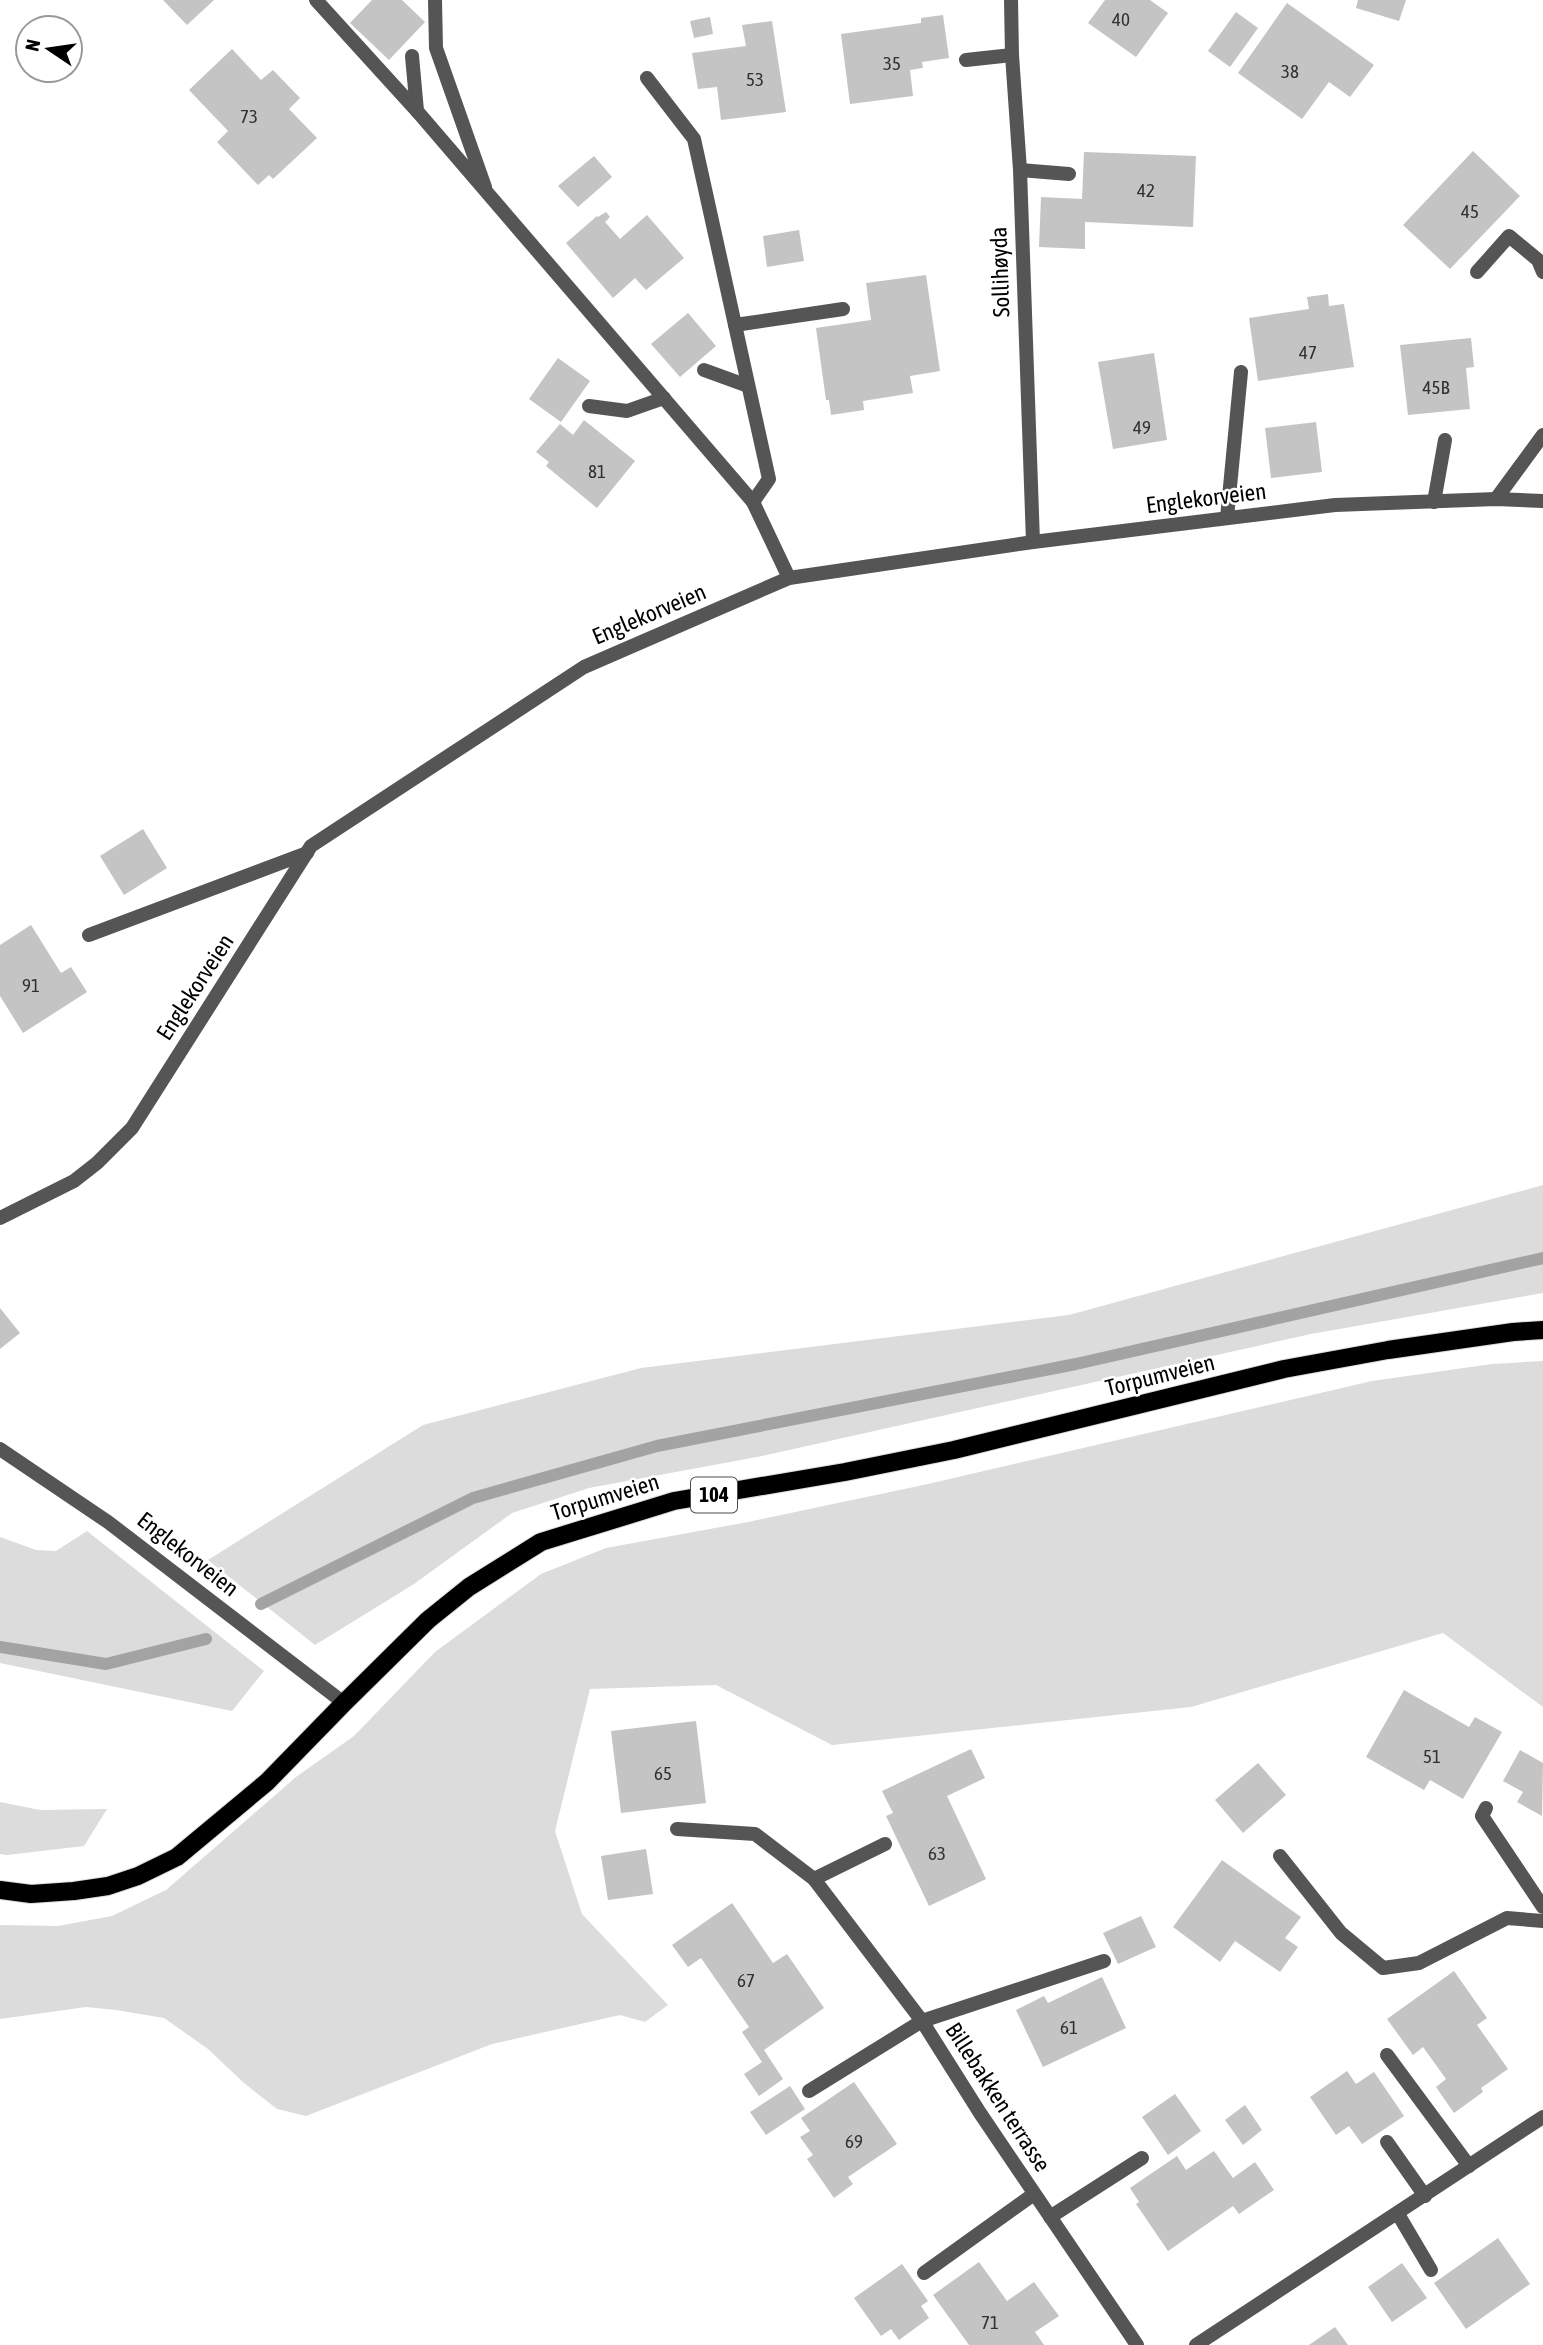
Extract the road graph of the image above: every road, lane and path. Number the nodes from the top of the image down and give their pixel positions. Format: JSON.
{"nodes":[{"id":1,"x":316,"y":0,"type":"edge"},
{"id":2,"x":435,"y":0,"type":"edge"},
{"id":3,"x":1011,"y":0,"type":"edge"},
{"id":4,"x":1012,"y":55,"type":"junction"},
{"id":5,"x":412,"y":56,"type":"dead end"},
{"id":6,"x":966,"y":60,"type":"dead end"},
{"id":7,"x":647,"y":78,"type":"dead end"},
{"id":8,"x":417,"y":111,"type":"junction"},
{"id":9,"x":1020,"y":170,"type":"junction"},
{"id":10,"x":1069,"y":174,"type":"dead end"},
{"id":11,"x":488,"y":195,"type":"junction"},
{"id":12,"x":1476,"y":272,"type":"dead end"},
{"id":13,"x":1543,"y":272,"type":"edge"},
{"id":14,"x":843,"y":309,"type":"dead end"},
{"id":15,"x":735,"y":325,"type":"junction"},
{"id":16,"x":704,"y":370,"type":"dead end"},
{"id":17,"x":1241,"y":372,"type":"dead end"},
{"id":18,"x":748,"y":386,"type":"junction"},
{"id":19,"x":664,"y":398,"type":"junction"},
{"id":20,"x":589,"y":406,"type":"dead end"},
{"id":21,"x":1543,"y":435,"type":"edge"},
{"id":22,"x":1445,"y":440,"type":"dead end"},
{"id":23,"x":1496,"y":499,"type":"junction"},
{"id":24,"x":1543,"y":501,"type":"edge"},
{"id":25,"x":753,"y":502,"type":"junction"},
{"id":26,"x":1434,"y":502,"type":"junction"},
{"id":27,"x":1227,"y":518,"type":"junction"},
{"id":28,"x":1032,"y":542,"type":"junction"},
{"id":29,"x":789,"y":578,"type":"junction"},
{"id":30,"x":307,"y":853,"type":"junction"},
{"id":31,"x":89,"y":935,"type":"dead end"},
{"id":32,"x":0,"y":1218,"type":"edge"},
{"id":33,"x":1543,"y":1330,"type":"edge"},
{"id":34,"x":0,"y":1449,"type":"edge"},
{"id":35,"x":344,"y":1703,"type":"junction"},
{"id":36,"x":1486,"y":1808,"type":"dead end"},
{"id":37,"x":677,"y":1829,"type":"dead end"},
{"id":38,"x":885,"y":1844,"type":"dead end"},
{"id":39,"x":1280,"y":1856,"type":"dead end"},
{"id":40,"x":814,"y":1879,"type":"junction"},
{"id":41,"x":0,"y":1890,"type":"edge"},
{"id":42,"x":1543,"y":1907,"type":"edge"},
{"id":43,"x":1543,"y":1921,"type":"edge"},
{"id":44,"x":1104,"y":1961,"type":"dead end"},
{"id":45,"x":922,"y":2021,"type":"junction"},
{"id":46,"x":1387,"y":2055,"type":"dead end"},
{"id":47,"x":809,"y":2091,"type":"dead end"},
{"id":48,"x":1543,"y":2117,"type":"edge"},
{"id":49,"x":1387,"y":2142,"type":"dead end"},
{"id":50,"x":1142,"y":2158,"type":"dead end"},
{"id":51,"x":1469,"y":2166,"type":"junction"},
{"id":52,"x":1034,"y":2194,"type":"junction"},
{"id":53,"x":1425,"y":2196,"type":"junction"},
{"id":54,"x":1398,"y":2214,"type":"junction"},
{"id":55,"x":1050,"y":2217,"type":"junction"},
{"id":56,"x":1431,"y":2270,"type":"dead end"},
{"id":57,"x":924,"y":2273,"type":"dead end"},
{"id":58,"x":1137,"y":2345,"type":"edge"},
{"id":59,"x":1196,"y":2345,"type":"edge"}],
"edges":[{"from":1,"to":8,"type":"street"},
{"from":2,"to":11,"type":"street"},
{"from":3,"to":4,"type":"street","name":"Sollihøyda"},
{"from":4,"to":6,"type":"street"},
{"from":4,"to":9,"type":"street","name":"Sollihøyda"},
{"from":5,"to":8,"type":"street"},
{"from":7,"to":15,"type":"street"},
{"from":8,"to":11,"type":"street"},
{"from":9,"to":10,"type":"street"},
{"from":9,"to":28,"type":"street","name":"Sollihøyda"},
{"from":11,"to":19,"type":"street"},
{"from":12,"to":13,"type":"street"},
{"from":14,"to":15,"type":"street"},
{"from":15,"to":18,"type":"street"},
{"from":16,"to":18,"type":"street"},
{"from":17,"to":27,"type":"street"},
{"from":18,"to":25,"type":"street"},
{"from":19,"to":20,"type":"street"},
{"from":19,"to":25,"type":"street"},
{"from":21,"to":23,"type":"street"},
{"from":22,"to":26,"type":"street"},
{"from":23,"to":24,"type":"street","name":"Englekorveien"},
{"from":23,"to":26,"type":"street","name":"Englekorveien"},
{"from":25,"to":29,"type":"street"},
{"from":26,"to":27,"type":"street","name":"Englekorveien"},
{"from":27,"to":28,"type":"street","name":"Englekorveien"},
{"from":28,"to":29,"type":"street","name":"Englekorveien"},
{"from":29,"to":30,"type":"street","name":"Englekorveien"},
{"from":30,"to":31,"type":"street"},
{"from":30,"to":32,"type":"street","name":"Englekorveien"},
{"from":33,"to":35,"type":"main road","name":"Torpumveien","number":"104"},
{"from":34,"to":35,"type":"street","name":"Englekorveien"},
{"from":35,"to":41,"type":"main road","name":"Torpumveien","number":"104"},
{"from":36,"to":42,"type":"street"},
{"from":37,"to":40,"type":"street","name":"Billebakken terrasse"},
{"from":38,"to":40,"type":"street"},
{"from":39,"to":43,"type":"street"},
{"from":40,"to":45,"type":"street","name":"Billebakken terrasse"},
{"from":44,"to":45,"type":"street"},
{"from":45,"to":47,"type":"street"},
{"from":45,"to":52,"type":"street","name":"Billebakken terrasse"},
{"from":46,"to":51,"type":"street"},
{"from":48,"to":51,"type":"street"},
{"from":49,"to":53,"type":"street"},
{"from":50,"to":55,"type":"street"},
{"from":51,"to":53,"type":"street"},
{"from":52,"to":55,"type":"street","name":"Billebakken terrasse"},
{"from":52,"to":57,"type":"street"},
{"from":53,"to":54,"type":"street"},
{"from":54,"to":56,"type":"street"},
{"from":54,"to":59,"type":"street"},
{"from":55,"to":58,"type":"street","name":"Billebakken terrasse"}]}
